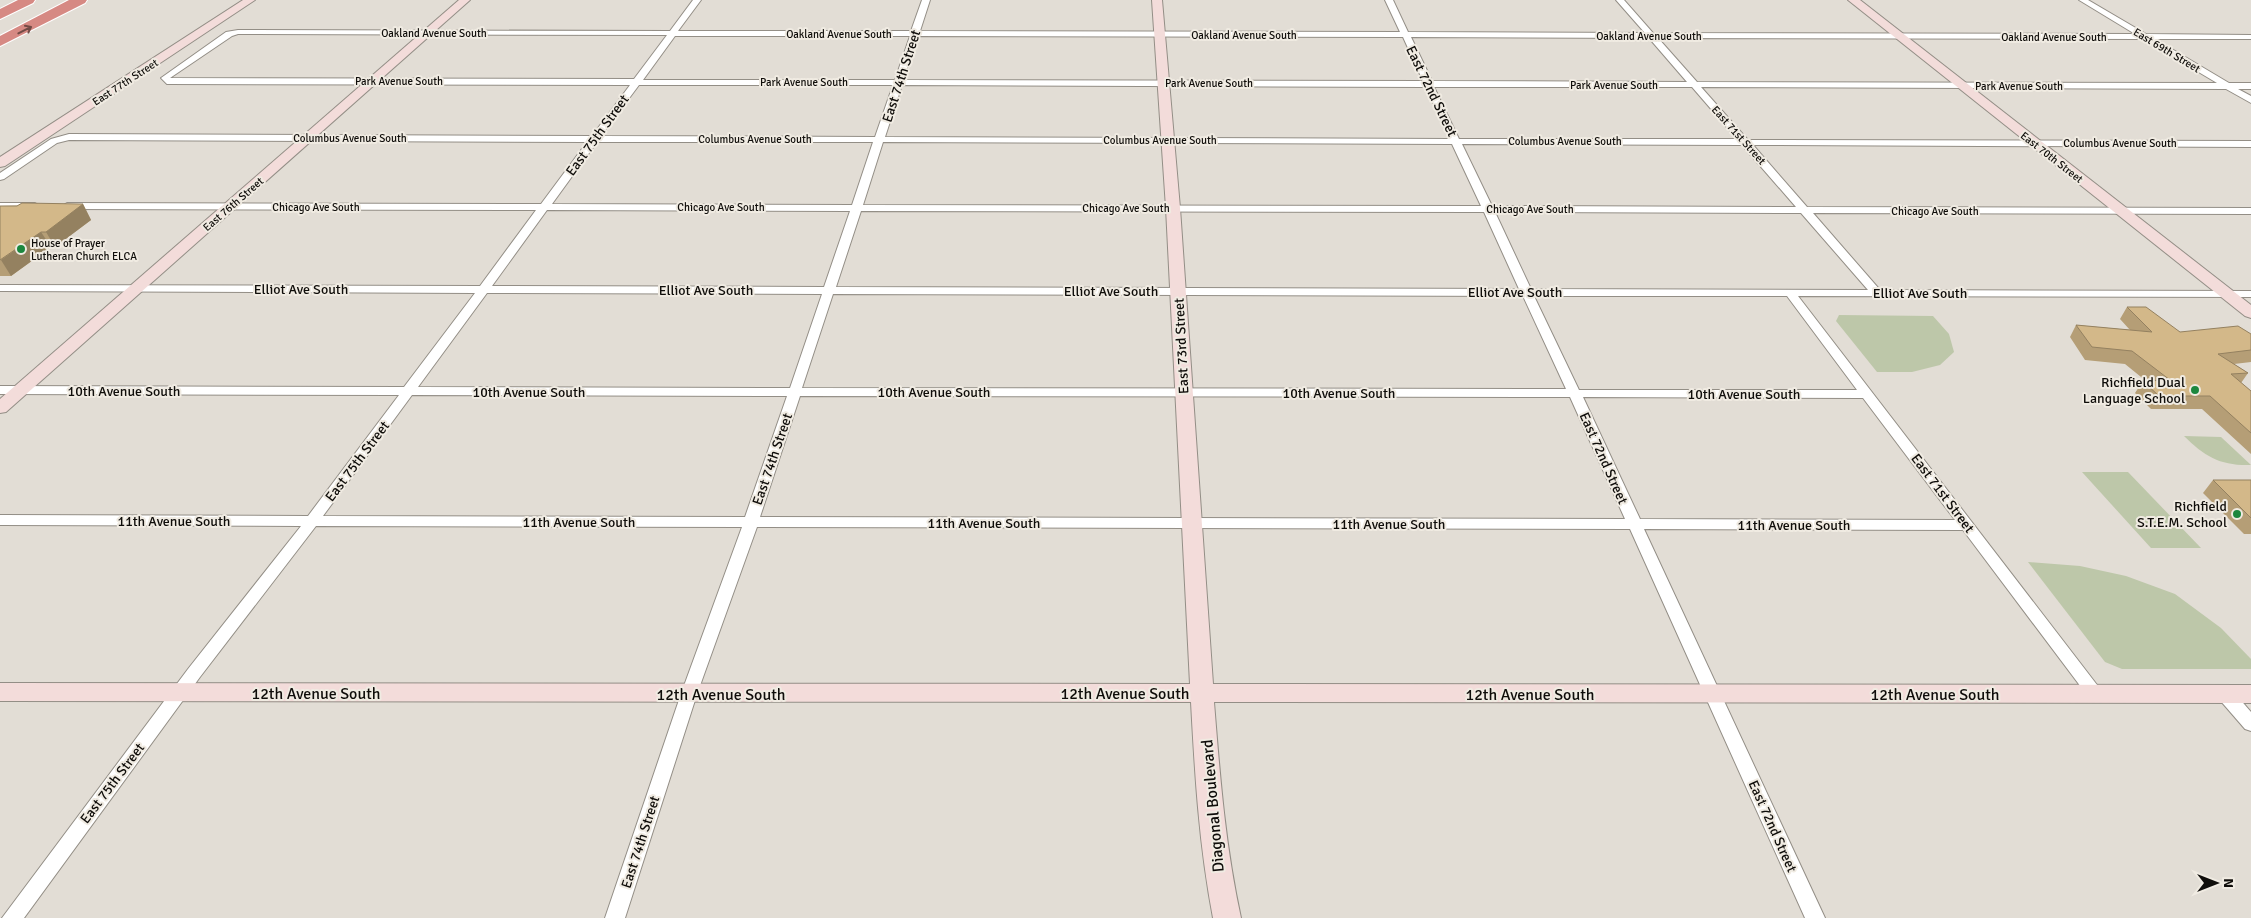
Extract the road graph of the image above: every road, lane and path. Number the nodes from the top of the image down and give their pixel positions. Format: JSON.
{"nodes":[{"id":1,"x":28,"y":0,"type":"edge"},
{"id":2,"x":45,"y":0,"type":"edge"},
{"id":3,"x":80,"y":0,"type":"edge"},
{"id":4,"x":235,"y":0,"type":"edge"},
{"id":5,"x":250,"y":0,"type":"edge"},
{"id":6,"x":465,"y":0,"type":"edge"},
{"id":7,"x":697,"y":0,"type":"edge"},
{"id":8,"x":926,"y":0,"type":"edge"},
{"id":9,"x":1158,"y":0,"type":"edge"},
{"id":10,"x":1389,"y":0,"type":"edge"},
{"id":11,"x":1620,"y":0,"type":"edge"},
{"id":12,"x":1853,"y":0,"type":"edge"},
{"id":13,"x":2083,"y":0,"type":"edge"},
{"id":14,"x":0,"y":14,"type":"edge"},
{"id":15,"x":0,"y":24,"type":"edge"},
{"id":16,"x":428,"y":33,"type":"junction"},
{"id":17,"x":672,"y":33,"type":"junction"},
{"id":18,"x":915,"y":34,"type":"junction"},
{"id":19,"x":1159,"y":35,"type":"junction"},
{"id":20,"x":1406,"y":36,"type":"junction"},
{"id":21,"x":1651,"y":36,"type":"junction"},
{"id":22,"x":1898,"y":36,"type":"junction"},
{"id":23,"x":2145,"y":37,"type":"junction"},
{"id":24,"x":2251,"y":38,"type":"edge"},
{"id":25,"x":0,"y":42,"type":"edge"},
{"id":26,"x":168,"y":81,"type":"joint"},
{"id":27,"x":374,"y":81,"type":"junction"},
{"id":28,"x":636,"y":82,"type":"junction"},
{"id":29,"x":898,"y":82,"type":"junction"},
{"id":30,"x":1163,"y":83,"type":"junction"},
{"id":31,"x":1428,"y":84,"type":"junction"},
{"id":32,"x":1693,"y":85,"type":"junction"},
{"id":33,"x":1961,"y":86,"type":"junction"},
{"id":34,"x":2227,"y":86,"type":"junction"},
{"id":35,"x":2251,"y":86,"type":"edge"},
{"id":36,"x":2251,"y":100,"type":"edge"},
{"id":37,"x":309,"y":138,"type":"junction"},
{"id":38,"x":596,"y":139,"type":"junction"},
{"id":39,"x":881,"y":139,"type":"junction"},
{"id":40,"x":1168,"y":140,"type":"junction"},
{"id":41,"x":1456,"y":141,"type":"junction"},
{"id":42,"x":1745,"y":142,"type":"junction"},
{"id":43,"x":2034,"y":143,"type":"junction"},
{"id":44,"x":2251,"y":144,"type":"edge"},
{"id":45,"x":0,"y":153,"type":"edge"},
{"id":46,"x":0,"y":163,"type":"edge"},
{"id":47,"x":0,"y":177,"type":"edge"},
{"id":48,"x":0,"y":206,"type":"edge"},
{"id":49,"x":230,"y":207,"type":"junction"},
{"id":50,"x":544,"y":207,"type":"junction"},
{"id":51,"x":857,"y":207,"type":"junction"},
{"id":52,"x":1173,"y":208,"type":"junction"},
{"id":53,"x":1488,"y":209,"type":"junction"},
{"id":54,"x":1805,"y":210,"type":"junction"},
{"id":55,"x":2121,"y":211,"type":"junction"},
{"id":56,"x":2251,"y":211,"type":"edge"},
{"id":57,"x":0,"y":288,"type":"edge"},
{"id":58,"x":136,"y":288,"type":"junction"},
{"id":59,"x":483,"y":289,"type":"junction"},
{"id":60,"x":829,"y":290,"type":"junction"},
{"id":61,"x":1178,"y":291,"type":"junction"},
{"id":62,"x":1527,"y":292,"type":"junction"},
{"id":63,"x":1790,"y":293,"type":"junction"},
{"id":64,"x":1877,"y":293,"type":"junction"},
{"id":65,"x":2227,"y":294,"type":"junction"},
{"id":66,"x":2251,"y":294,"type":"edge"},
{"id":67,"x":2251,"y":313,"type":"edge"},
{"id":68,"x":0,"y":390,"type":"edge"},
{"id":69,"x":20,"y":390,"type":"junction"},
{"id":70,"x":408,"y":391,"type":"junction"},
{"id":71,"x":794,"y":392,"type":"junction"},
{"id":72,"x":1184,"y":393,"type":"junction"},
{"id":73,"x":1575,"y":394,"type":"junction"},
{"id":74,"x":1868,"y":394,"type":"junction"},
{"id":75,"x":0,"y":408,"type":"edge"},
{"id":76,"x":0,"y":520,"type":"edge"},
{"id":77,"x":312,"y":521,"type":"junction"},
{"id":78,"x":751,"y":522,"type":"junction"},
{"id":79,"x":1192,"y":524,"type":"junction"},
{"id":80,"x":1635,"y":524,"type":"junction"},
{"id":81,"x":1968,"y":525,"type":"junction"},
{"id":82,"x":0,"y":692,"type":"edge"},
{"id":83,"x":179,"y":693,"type":"junction"},
{"id":84,"x":1203,"y":693,"type":"junction"},
{"id":85,"x":689,"y":694,"type":"junction"},
{"id":86,"x":1713,"y":694,"type":"junction"},
{"id":87,"x":2096,"y":694,"type":"junction"},
{"id":88,"x":2225,"y":694,"type":"junction"},
{"id":89,"x":2251,"y":694,"type":"edge"},
{"id":90,"x":2251,"y":724,"type":"edge"},
{"id":91,"x":12,"y":918,"type":"edge"},
{"id":92,"x":616,"y":918,"type":"edge"},
{"id":93,"x":1227,"y":918,"type":"edge"},
{"id":94,"x":1815,"y":918,"type":"edge"}],
"edges":[{"from":1,"to":14,"type":"highway"},
{"from":2,"to":15,"type":"highway"},
{"from":25,"to":3,"type":"highway","one_way":true},
{"from":4,"to":45,"type":"street","name":"East 77th Street"},
{"from":5,"to":46,"type":"street","name":"East 77th Street"},
{"from":6,"to":16,"type":"street","name":"East 76th Street"},
{"from":7,"to":17,"type":"street","name":"East 75th Street"},
{"from":8,"to":18,"type":"street","name":"East 74th Street"},
{"from":9,"to":19,"type":"street","name":"East 73rd Street"},
{"from":10,"to":20,"type":"street","name":"East 72nd Street"},
{"from":11,"to":21,"type":"street","name":"East 71st Street"},
{"from":12,"to":22,"type":"street","name":"East 70th Street"},
{"from":13,"to":23,"type":"street","name":"East 69th Street"},
{"from":16,"to":17,"type":"street","name":"Oakland Avenue South"},
{"from":16,"to":26,"type":"street","name":"Oakland Avenue South"},
{"from":16,"to":27,"type":"street","name":"East 76th Street"},
{"from":17,"to":18,"type":"street","name":"Oakland Avenue South"},
{"from":17,"to":28,"type":"street","name":"East 75th Street"},
{"from":18,"to":19,"type":"street","name":"Oakland Avenue South"},
{"from":18,"to":29,"type":"street","name":"East 74th Street"},
{"from":19,"to":20,"type":"street","name":"Oakland Avenue South"},
{"from":19,"to":30,"type":"street","name":"East 73rd Street"},
{"from":20,"to":21,"type":"street","name":"Oakland Avenue South"},
{"from":20,"to":31,"type":"street","name":"East 72nd Street"},
{"from":21,"to":22,"type":"street","name":"Oakland Avenue South"},
{"from":21,"to":32,"type":"street","name":"East 71st Street"},
{"from":22,"to":23,"type":"street","name":"Oakland Avenue South"},
{"from":22,"to":33,"type":"street","name":"East 70th Street"},
{"from":23,"to":24,"type":"street","name":"Oakland Avenue South"},
{"from":23,"to":34,"type":"street","name":"East 69th Street"},
{"from":26,"to":27,"type":"street","name":"Park Avenue South"},
{"from":27,"to":28,"type":"street","name":"Park Avenue South"},
{"from":27,"to":37,"type":"street","name":"East 76th Street"},
{"from":28,"to":29,"type":"street","name":"Park Avenue South"},
{"from":28,"to":38,"type":"street","name":"East 75th Street"},
{"from":29,"to":30,"type":"street","name":"Park Avenue South"},
{"from":29,"to":39,"type":"street","name":"East 74th Street"},
{"from":30,"to":31,"type":"street","name":"Park Avenue South"},
{"from":30,"to":40,"type":"street","name":"East 73rd Street"},
{"from":31,"to":32,"type":"street","name":"Park Avenue South"},
{"from":31,"to":41,"type":"street","name":"East 72nd Street"},
{"from":32,"to":33,"type":"street","name":"Park Avenue South"},
{"from":32,"to":42,"type":"street","name":"East 71st Street"},
{"from":33,"to":34,"type":"street","name":"Park Avenue South"},
{"from":33,"to":43,"type":"street","name":"East 70th Street"},
{"from":34,"to":35,"type":"street","name":"Park Avenue South"},
{"from":34,"to":36,"type":"street","name":"East 69th Street"},
{"from":37,"to":38,"type":"street","name":"Columbus Avenue South"},
{"from":37,"to":47,"type":"street","name":"Columbus Avenue South"},
{"from":37,"to":49,"type":"street","name":"East 76th Street"},
{"from":38,"to":39,"type":"street","name":"Columbus Avenue South"},
{"from":38,"to":50,"type":"street","name":"East 75th Street"},
{"from":39,"to":40,"type":"street","name":"Columbus Avenue South"},
{"from":39,"to":51,"type":"street","name":"East 74th Street"},
{"from":40,"to":41,"type":"street","name":"Columbus Avenue South"},
{"from":40,"to":52,"type":"street","name":"East 73rd Street"},
{"from":41,"to":42,"type":"street","name":"Columbus Avenue South"},
{"from":41,"to":53,"type":"street","name":"East 72nd Street"},
{"from":42,"to":43,"type":"street","name":"Columbus Avenue South"},
{"from":42,"to":54,"type":"street","name":"East 71st Street"},
{"from":43,"to":44,"type":"street","name":"Columbus Avenue South"},
{"from":43,"to":55,"type":"street","name":"East 70th Street"},
{"from":48,"to":49,"type":"street","name":"Chicago Ave South"},
{"from":49,"to":50,"type":"street","name":"Chicago Ave South"},
{"from":49,"to":58,"type":"street","name":"East 76th Street"},
{"from":50,"to":51,"type":"street","name":"Chicago Ave South"},
{"from":50,"to":59,"type":"street","name":"East 75th Street"},
{"from":51,"to":52,"type":"street","name":"Chicago Ave South"},
{"from":51,"to":60,"type":"street","name":"East 74th Street"},
{"from":52,"to":53,"type":"street","name":"Chicago Ave South"},
{"from":52,"to":61,"type":"street","name":"East 73rd Street"},
{"from":53,"to":54,"type":"street","name":"Chicago Ave South"},
{"from":53,"to":62,"type":"street","name":"East 72nd Street"},
{"from":54,"to":55,"type":"street","name":"Chicago Ave South"},
{"from":54,"to":64,"type":"street","name":"East 71st Street"},
{"from":55,"to":56,"type":"street","name":"Chicago Ave South"},
{"from":55,"to":65,"type":"street","name":"East 70th Street"},
{"from":57,"to":58,"type":"street","name":"Elliot Ave South"},
{"from":58,"to":59,"type":"street","name":"Elliot Ave South"},
{"from":58,"to":69,"type":"street","name":"East 76th Street"},
{"from":59,"to":60,"type":"street","name":"Elliot Ave South"},
{"from":59,"to":70,"type":"street","name":"East 75th Street"},
{"from":60,"to":61,"type":"street","name":"Elliot Ave South"},
{"from":60,"to":71,"type":"street","name":"East 74th Street"},
{"from":61,"to":62,"type":"street","name":"Elliot Ave South"},
{"from":61,"to":72,"type":"street","name":"East 73rd Street"},
{"from":62,"to":63,"type":"street","name":"Elliot Ave South"},
{"from":62,"to":73,"type":"street","name":"East 72nd Street"},
{"from":63,"to":64,"type":"street","name":"Elliot Ave South"},
{"from":63,"to":74,"type":"street","name":"East 71st Street"},
{"from":64,"to":65,"type":"street","name":"Elliot Ave South"},
{"from":65,"to":66,"type":"street","name":"Elliot Ave South"},
{"from":65,"to":67,"type":"street","name":"East 70th Street"},
{"from":68,"to":69,"type":"street","name":"10th Avenue South"},
{"from":69,"to":70,"type":"street","name":"10th Avenue South"},
{"from":69,"to":75,"type":"street","name":"East 76th Street"},
{"from":70,"to":71,"type":"street","name":"10th Avenue South"},
{"from":70,"to":77,"type":"street","name":"East 75th Street"},
{"from":71,"to":72,"type":"street","name":"10th Avenue South"},
{"from":71,"to":78,"type":"street","name":"East 74th Street"},
{"from":72,"to":73,"type":"street","name":"10th Avenue South"},
{"from":72,"to":79,"type":"street","name":"East 73rd Street"},
{"from":73,"to":74,"type":"street","name":"10th Avenue South"},
{"from":73,"to":80,"type":"street","name":"East 72nd Street"},
{"from":74,"to":81,"type":"street","name":"East 71st Street"},
{"from":76,"to":77,"type":"street","name":"11th Avenue South"},
{"from":77,"to":78,"type":"street","name":"11th Avenue South"},
{"from":77,"to":83,"type":"street","name":"East 75th Street"},
{"from":78,"to":79,"type":"street","name":"11th Avenue South"},
{"from":78,"to":85,"type":"street","name":"East 74th Street"},
{"from":79,"to":80,"type":"street","name":"11th Avenue South"},
{"from":79,"to":84,"type":"street","name":"East 73rd Street"},
{"from":80,"to":81,"type":"street","name":"11th Avenue South"},
{"from":80,"to":86,"type":"street","name":"East 72nd Street"},
{"from":81,"to":87,"type":"street","name":"East 71st Street"},
{"from":82,"to":83,"type":"street","name":"12th Avenue South"},
{"from":83,"to":85,"type":"street","name":"12th Avenue South"},
{"from":83,"to":91,"type":"street","name":"East 75th Street"},
{"from":84,"to":85,"type":"street","name":"12th Avenue South"},
{"from":84,"to":86,"type":"street","name":"12th Avenue South"},
{"from":84,"to":93,"type":"street","name":"Diagonal Boulevard"},
{"from":85,"to":92,"type":"street","name":"East 74th Street"},
{"from":86,"to":87,"type":"street","name":"12th Avenue South"},
{"from":86,"to":94,"type":"street","name":"East 72nd Street"},
{"from":87,"to":88,"type":"street","name":"12th Avenue South"},
{"from":88,"to":89,"type":"street","name":"12th Avenue South"},
{"from":88,"to":90,"type":"street"}]}
